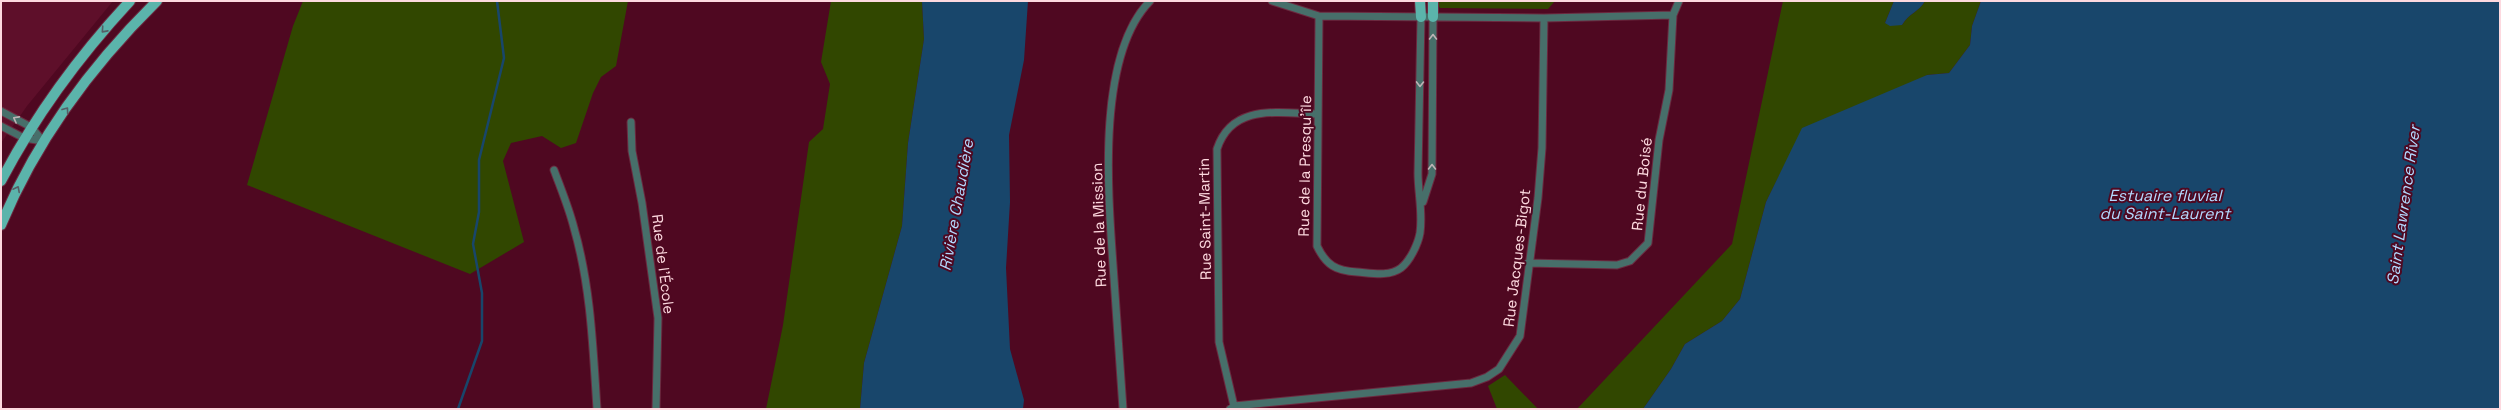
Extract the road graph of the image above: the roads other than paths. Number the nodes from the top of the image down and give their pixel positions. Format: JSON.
{"nodes":[{"id":1,"x":130,"y":1,"type":"edge"},
{"id":2,"x":157,"y":1,"type":"edge"},
{"id":3,"x":1150,"y":1,"type":"edge"},
{"id":4,"x":1272,"y":1,"type":"edge"},
{"id":5,"x":1420,"y":1,"type":"edge"},
{"id":6,"x":1433,"y":1,"type":"edge"},
{"id":7,"x":1679,"y":1,"type":"edge"},
{"id":8,"x":1673,"y":15,"type":"junction"},
{"id":9,"x":1319,"y":16,"type":"junction"},
{"id":10,"x":1421,"y":17,"type":"junction"},
{"id":11,"x":1433,"y":17,"type":"junction"},
{"id":12,"x":1544,"y":18,"type":"junction"},
{"id":13,"x":1,"y":111,"type":"edge"},
{"id":14,"x":1318,"y":114,"type":"junction"},
{"id":15,"x":632,"y":122,"type":"dead end"},
{"id":16,"x":1,"y":126,"type":"edge"},
{"id":17,"x":31,"y":127,"type":"junction"},
{"id":18,"x":24,"y":138,"type":"junction"},
{"id":19,"x":43,"y":141,"type":"junction"},
{"id":20,"x":554,"y":170,"type":"dead end"},
{"id":21,"x":1,"y":181,"type":"edge"},
{"id":22,"x":1422,"y":204,"type":"junction"},
{"id":23,"x":1,"y":225,"type":"edge"},
{"id":24,"x":1528,"y":263,"type":"junction"},
{"id":25,"x":1232,"y":408,"type":"edge"},
{"id":26,"x":597,"y":409,"type":"edge"},
{"id":27,"x":656,"y":409,"type":"edge"},
{"id":28,"x":1123,"y":409,"type":"edge"}],
"edges":[{"from":1,"to":17,"type":"main road","one_way":true},
{"from":19,"to":2,"type":"main road","one_way":true},
{"from":3,"to":28,"type":"street","name":"Rue de la Mission"},
{"from":4,"to":9,"type":"street"},
{"from":5,"to":10,"type":"main road"},
{"from":6,"to":11,"type":"main road"},
{"from":7,"to":8,"type":"street","name":"Rue du Boisé"},
{"from":8,"to":12,"type":"street"},
{"from":8,"to":24,"type":"street","name":"Rue du Boisé"},
{"from":9,"to":10,"type":"street"},
{"from":9,"to":14,"type":"street","name":"Rue de la Presqu'île"},
{"from":10,"to":11,"type":"street"},
{"from":10,"to":22,"type":"street","name":"Rue de la Presqu'île","one_way":true},
{"from":11,"to":12,"type":"street"},
{"from":22,"to":11,"type":"street","name":"Rue de la Presqu'île","one_way":true},
{"from":12,"to":24,"type":"street","name":"Rue Jacques-Bigot"},
{"from":17,"to":13,"type":"street","one_way":true},
{"from":14,"to":22,"type":"street","name":"Rue de la Presqu'île"},
{"from":14,"to":25,"type":"street","name":"Rue Saint-Martin"},
{"from":15,"to":27,"type":"street","name":"Rue de l'École"},
{"from":16,"to":18,"type":"street"},
{"from":17,"to":18,"type":"main road"},
{"from":17,"to":19,"type":"street"},
{"from":18,"to":19,"type":"street"},
{"from":18,"to":21,"type":"main road"},
{"from":23,"to":19,"type":"main road","one_way":true},
{"from":20,"to":26,"type":"street"},
{"from":24,"to":25,"type":"street","name":"Rue Jacques-Bigot"}]}
